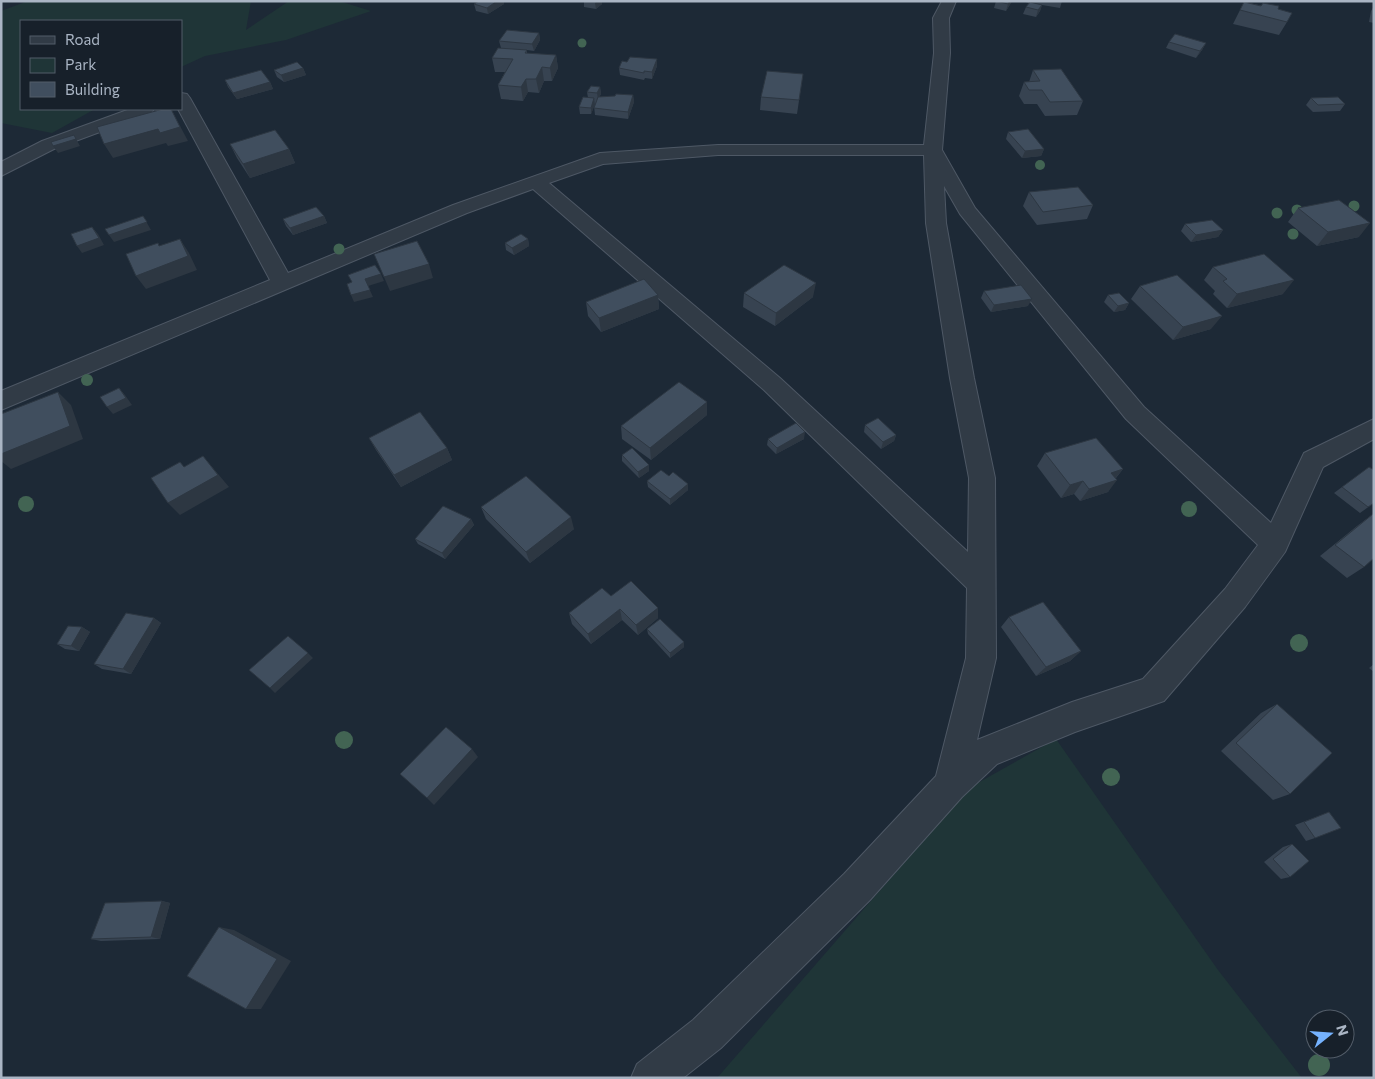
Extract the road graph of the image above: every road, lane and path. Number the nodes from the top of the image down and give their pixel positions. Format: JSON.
{"nodes":[{"id":1,"x":948,"y":1,"type":"edge"},
{"id":2,"x":182,"y":100,"type":"edge"},
{"id":3,"x":142,"y":110,"type":"edge"},
{"id":4,"x":933,"y":150,"type":"junction"},
{"id":5,"x":1,"y":170,"type":"edge"},
{"id":6,"x":535,"y":181,"type":"junction"},
{"id":7,"x":283,"y":284,"type":"junction"},
{"id":8,"x":1,"y":401,"type":"edge"},
{"id":9,"x":1368,"y":438,"type":"edge"},
{"id":10,"x":1275,"y":544,"type":"junction"},
{"id":11,"x":981,"y":583,"type":"junction"},
{"id":12,"x":950,"y":785,"type":"junction"},
{"id":13,"x":652,"y":1078,"type":"edge"}],
"edges":[{"from":1,"to":4,"type":"street"},
{"from":2,"to":7,"type":"street"},
{"from":3,"to":5,"type":"street"},
{"from":4,"to":6,"type":"street"},
{"from":4,"to":10,"type":"street"},
{"from":4,"to":11,"type":"street"},
{"from":6,"to":7,"type":"street"},
{"from":6,"to":11,"type":"street"},
{"from":7,"to":8,"type":"street"},
{"from":9,"to":10,"type":"street"},
{"from":10,"to":12,"type":"street"},
{"from":11,"to":12,"type":"street"},
{"from":12,"to":13,"type":"street"}]}
